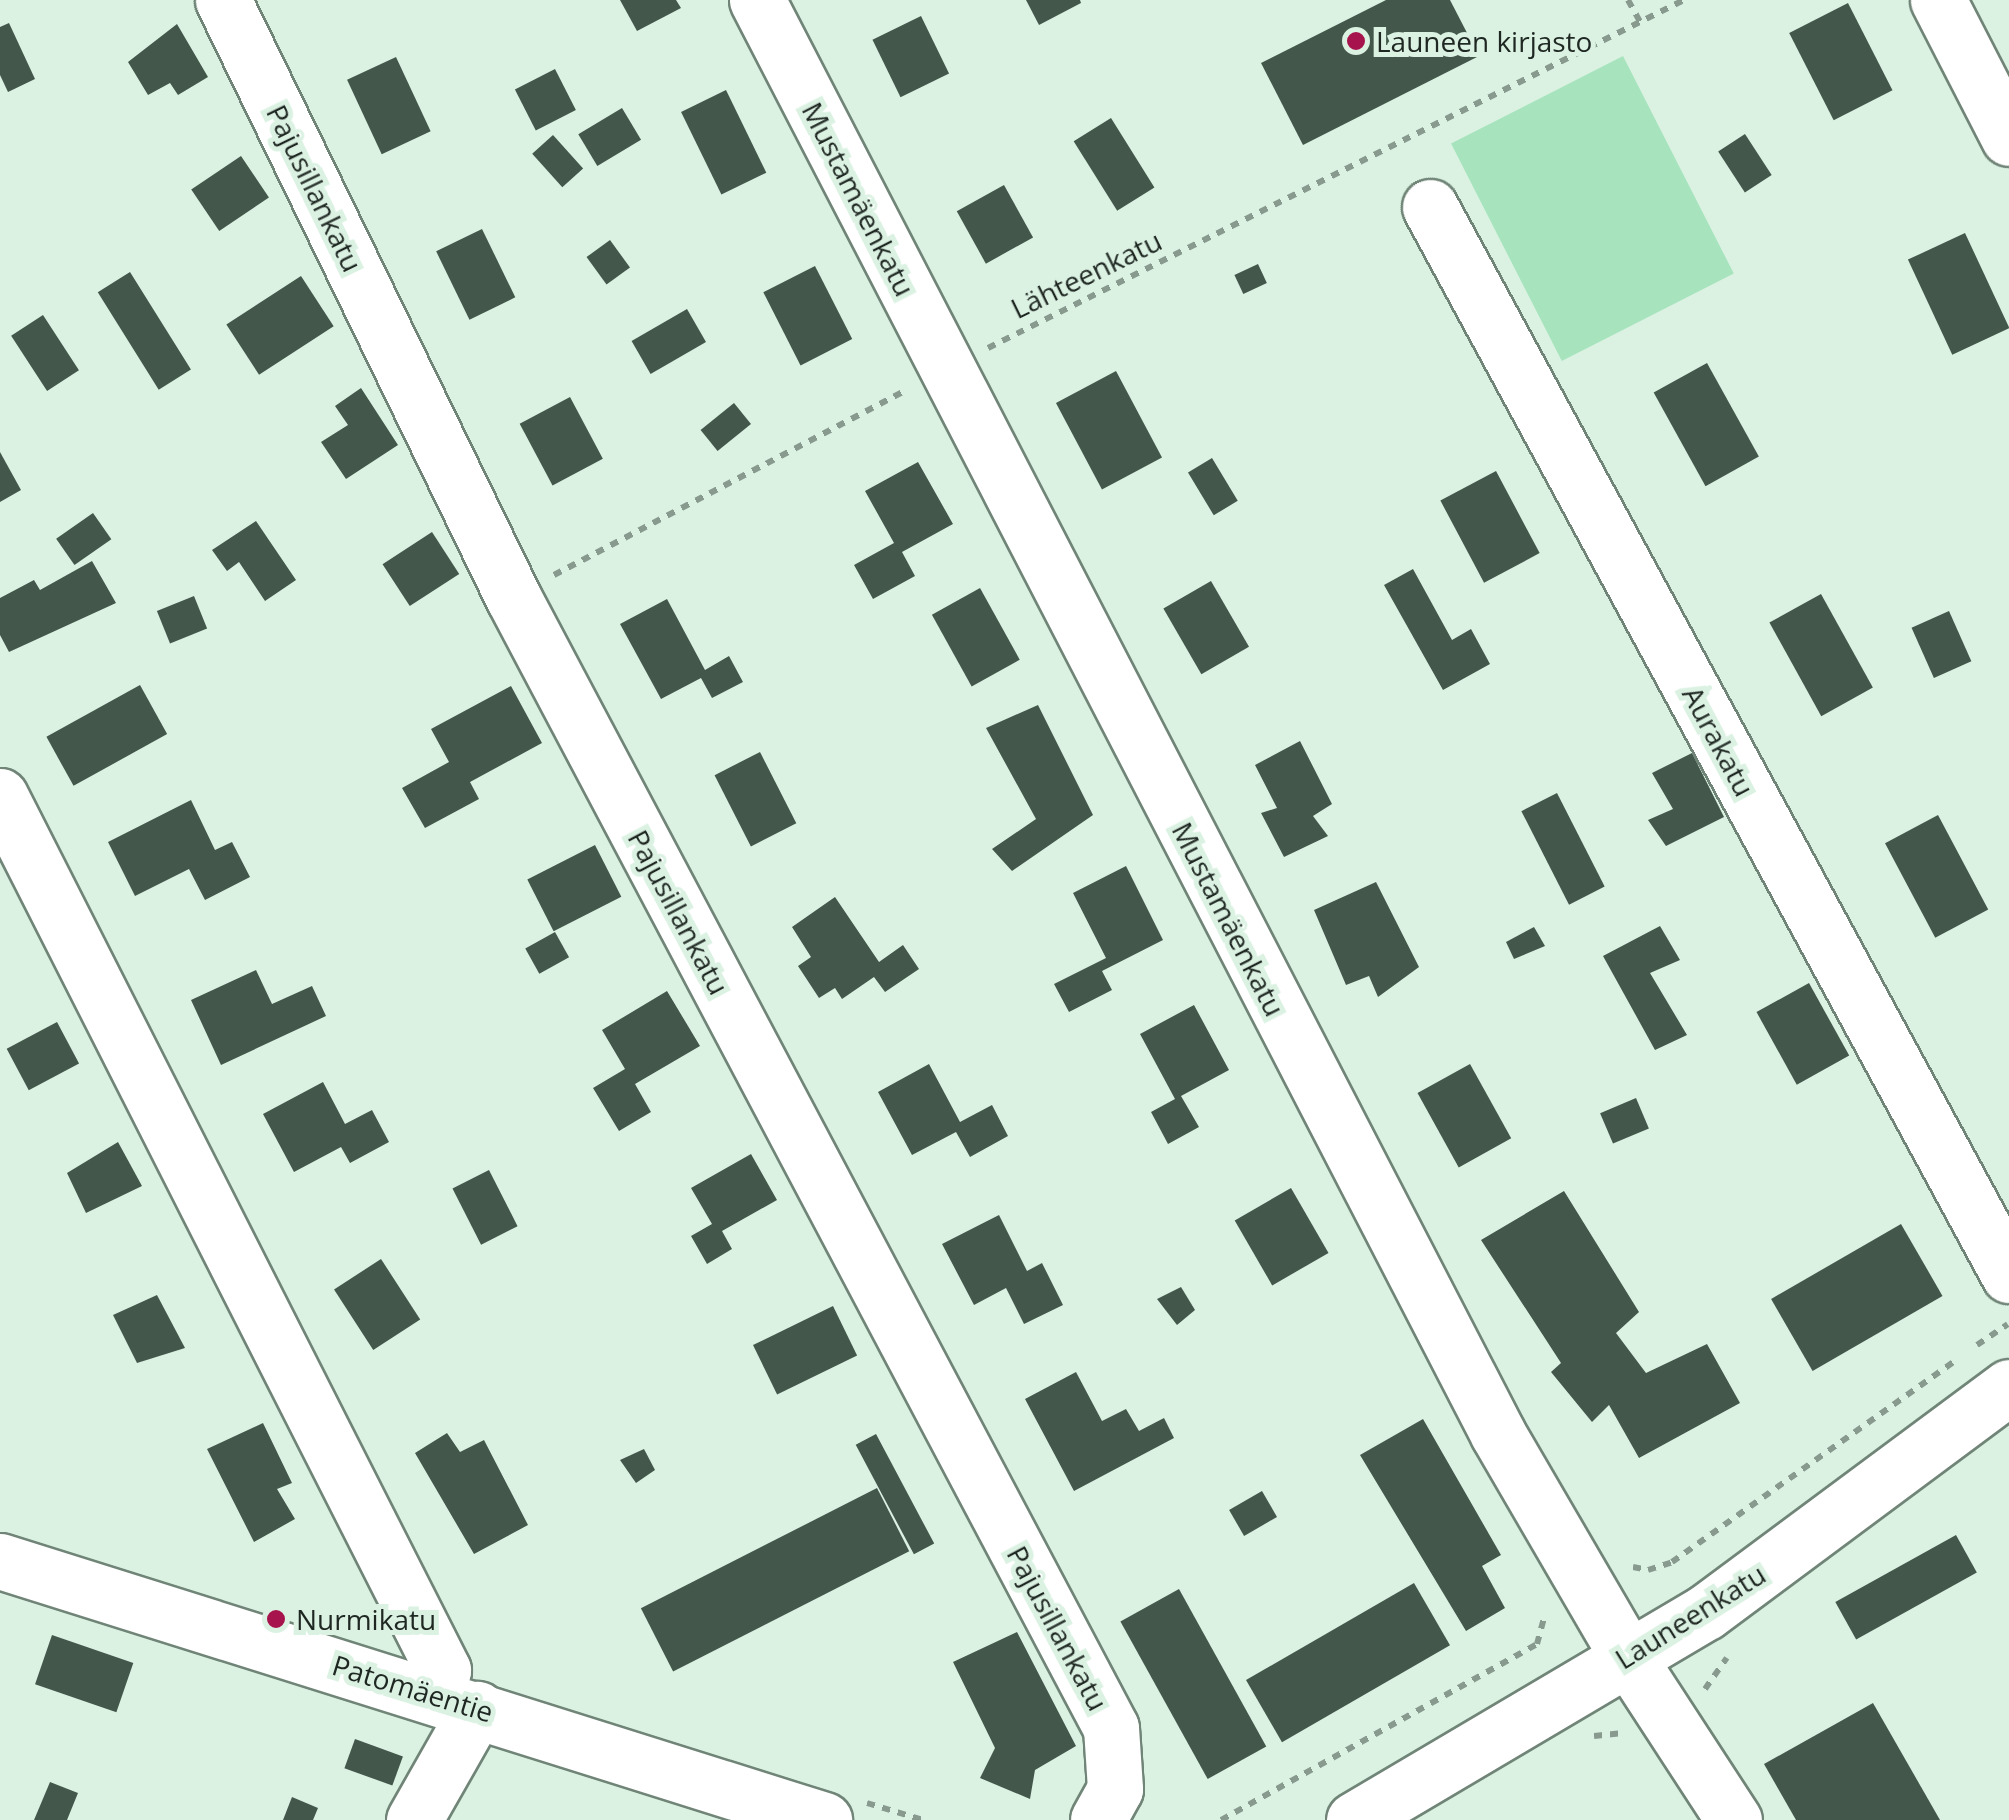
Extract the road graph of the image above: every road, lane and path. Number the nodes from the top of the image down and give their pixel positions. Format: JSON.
{"nodes":[{"id":1,"x":223,"y":0,"type":"edge"},
{"id":2,"x":757,"y":0,"type":"edge"},
{"id":3,"x":1628,"y":0,"type":"edge"},
{"id":4,"x":1684,"y":0,"type":"edge"},
{"id":5,"x":1938,"y":0,"type":"edge"},
{"id":6,"x":1640,"y":22,"type":"junction"},
{"id":7,"x":2009,"y":138,"type":"edge"},
{"id":8,"x":1430,"y":207,"type":"dead end"},
{"id":9,"x":946,"y":369,"type":"junction"},
{"id":10,"x":513,"y":597,"type":"junction"},
{"id":11,"x":0,"y":796,"type":"edge"},
{"id":12,"x":2009,"y":1275,"type":"edge"},
{"id":13,"x":2009,"y":1386,"type":"edge"},
{"id":14,"x":0,"y":1561,"type":"edge"},
{"id":15,"x":1627,"y":1656,"type":"junction"},
{"id":16,"x":455,"y":1702,"type":"junction"},
{"id":17,"x":414,"y":1820,"type":"edge"},
{"id":18,"x":824,"y":1820,"type":"edge"},
{"id":19,"x":1098,"y":1820,"type":"edge"},
{"id":20,"x":1354,"y":1820,"type":"edge"},
{"id":21,"x":1734,"y":1820,"type":"edge"}],
"edges":[{"from":1,"to":10,"type":"street","name":"Pajusillankatu"},
{"from":2,"to":9,"type":"street","name":"Mustamäenkatu"},
{"from":3,"to":6,"type":"path"},
{"from":4,"to":6,"type":"path","name":"Lähteenkatu"},
{"from":5,"to":7,"type":"street"},
{"from":6,"to":9,"type":"path","name":"Lähteenkatu"},
{"from":8,"to":12,"type":"street","name":"Aurakatu"},
{"from":9,"to":10,"type":"path","name":"Lähteenkatu"},
{"from":9,"to":15,"type":"street","name":"Mustamäenkatu"},
{"from":10,"to":19,"type":"street","name":"Pajusillankatu"},
{"from":11,"to":16,"type":"street"},
{"from":13,"to":15,"type":"street","name":"Launeenkatu"},
{"from":14,"to":16,"type":"street","name":"Patomäentie"},
{"from":15,"to":20,"type":"street","name":"Launeenkatu"},
{"from":15,"to":21,"type":"street","name":"Mustamäenkatu"},
{"from":16,"to":17,"type":"street"},
{"from":16,"to":18,"type":"street","name":"Patomäentie"}]}
